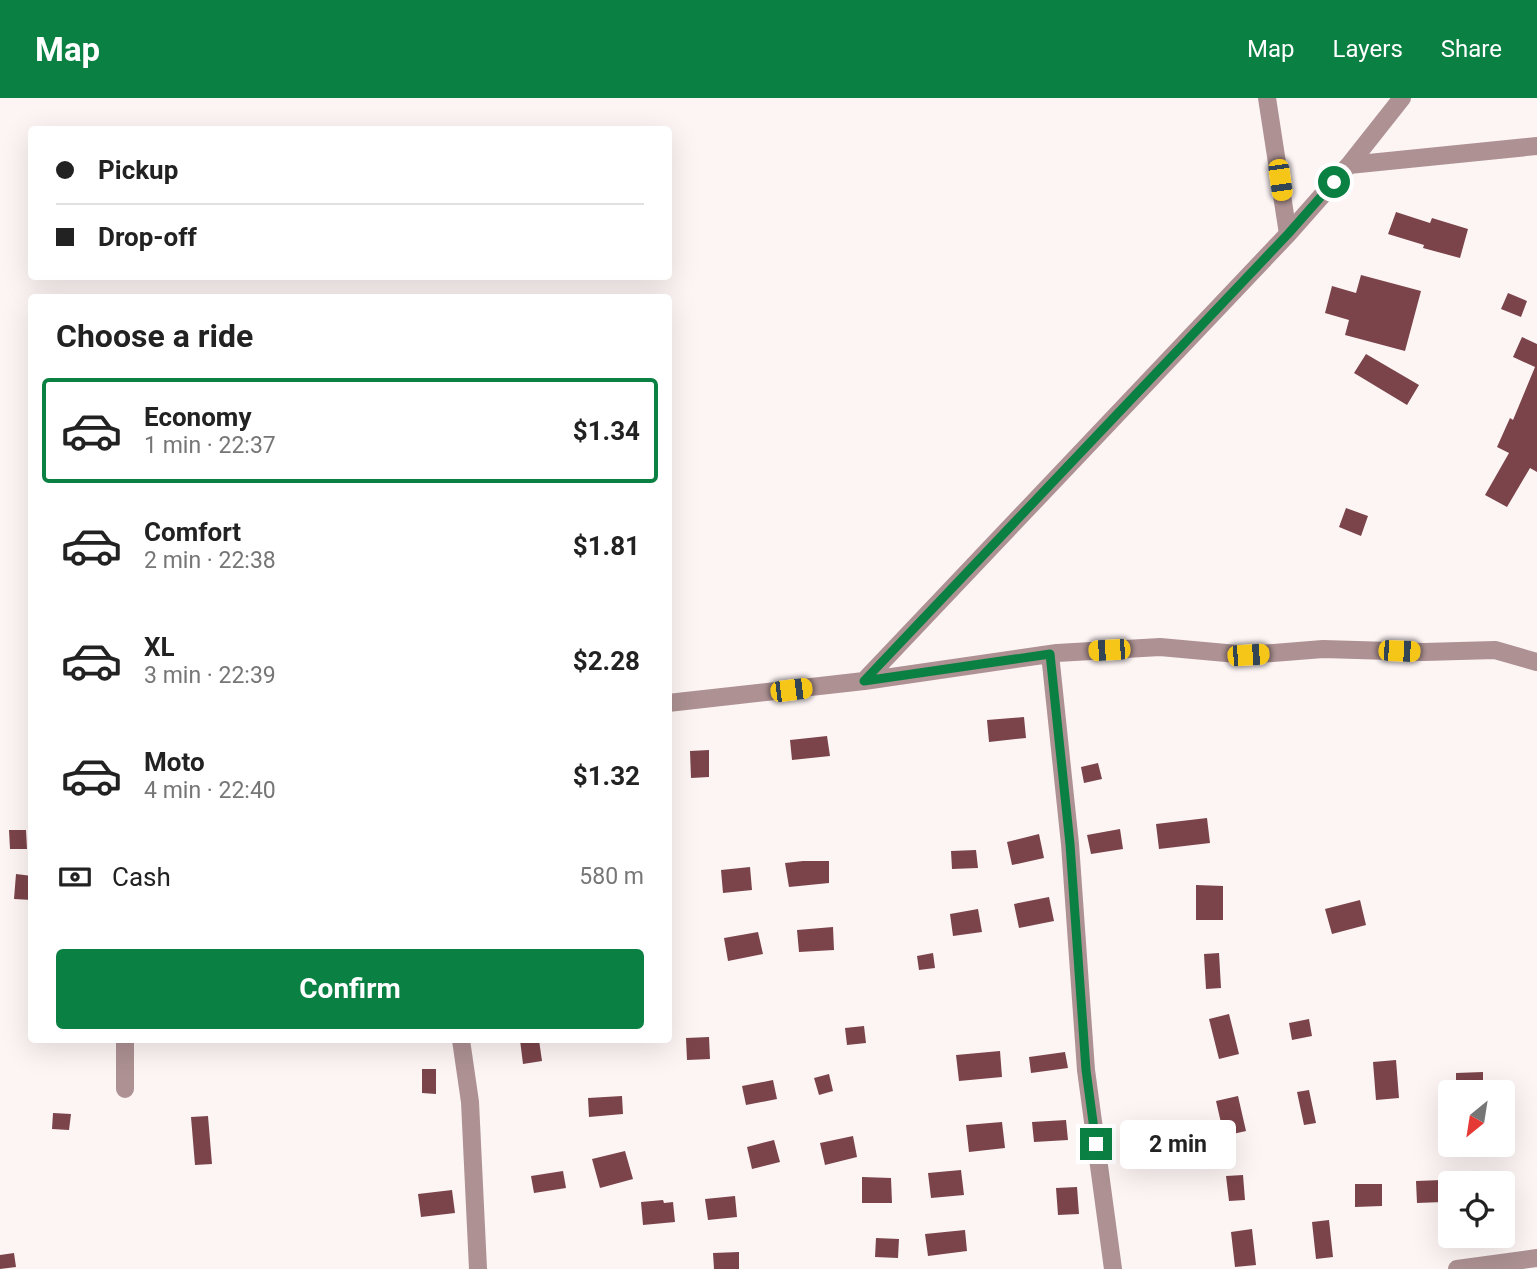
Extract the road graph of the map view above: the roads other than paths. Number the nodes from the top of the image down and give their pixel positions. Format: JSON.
{"nodes":[{"id":1,"x":1267,"y":98,"type":"edge"},
{"id":2,"x":1399,"y":100,"type":"edge"},
{"id":3,"x":1537,"y":146,"type":"edge"},
{"id":4,"x":1349,"y":165,"type":"junction"},
{"id":5,"x":1288,"y":234,"type":"junction"},
{"id":6,"x":1050,"y":654,"type":"junction"},
{"id":7,"x":1537,"y":662,"type":"edge"},
{"id":8,"x":864,"y":681,"type":"junction"},
{"id":9,"x":672,"y":704,"type":"edge"},
{"id":10,"x":125,"y":1043,"type":"edge"},
{"id":11,"x":461,"y":1043,"type":"edge"},
{"id":12,"x":125,"y":1089,"type":"dead end"},
{"id":13,"x":1537,"y":1258,"type":"edge"},
{"id":14,"x":478,"y":1269,"type":"edge"},
{"id":15,"x":1113,"y":1269,"type":"edge"},
{"id":16,"x":1457,"y":1269,"type":"edge"}],
"edges":[{"from":1,"to":5,"type":"street"},
{"from":2,"to":4,"type":"street"},
{"from":3,"to":4,"type":"street"},
{"from":4,"to":5,"type":"street"},
{"from":5,"to":8,"type":"street"},
{"from":6,"to":7,"type":"street"},
{"from":6,"to":8,"type":"street"},
{"from":6,"to":15,"type":"street"},
{"from":8,"to":9,"type":"street"},
{"from":10,"to":12,"type":"street"},
{"from":11,"to":14,"type":"street"},
{"from":13,"to":16,"type":"street"}]}
